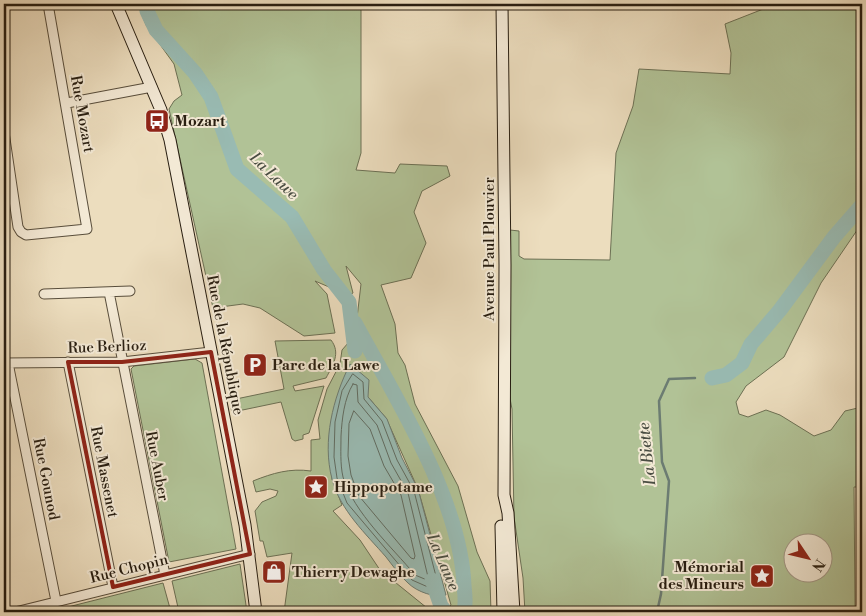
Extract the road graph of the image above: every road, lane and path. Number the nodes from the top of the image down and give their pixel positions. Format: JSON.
{"nodes":[{"id":1,"x":48,"y":4,"type":"edge"},
{"id":2,"x":116,"y":4,"type":"edge"},
{"id":3,"x":502,"y":4,"type":"edge"},
{"id":4,"x":152,"y":87,"type":"junction"},
{"id":5,"x":66,"y":103,"type":"junction"},
{"id":6,"x":4,"y":132,"type":"edge"},
{"id":7,"x":130,"y":291,"type":"dead end"},
{"id":8,"x":109,"y":292,"type":"junction"},
{"id":9,"x":44,"y":294,"type":"dead end"},
{"id":10,"x":211,"y":352,"type":"junction"},
{"id":11,"x":68,"y":362,"type":"junction"},
{"id":12,"x":122,"y":362,"type":"junction"},
{"id":13,"x":6,"y":363,"type":"edge"},
{"id":14,"x":504,"y":495,"type":"junction"},
{"id":15,"x":250,"y":554,"type":"junction"},
{"id":16,"x":164,"y":575,"type":"junction"},
{"id":17,"x":113,"y":587,"type":"junction"},
{"id":18,"x":56,"y":601,"type":"junction"},
{"id":19,"x":15,"y":612,"type":"edge"},
{"id":20,"x":256,"y":612,"type":"edge"},
{"id":21,"x":503,"y":612,"type":"edge"},
{"id":22,"x":514,"y":612,"type":"edge"}],
"edges":[{"from":1,"to":5,"type":"street","name":"Rue Mozart"},
{"from":2,"to":4,"type":"main road","name":"Rue de la République"},
{"from":3,"to":14,"type":"main road","name":"Avenue Paul Plouvier"},
{"from":4,"to":5,"type":"street"},
{"from":4,"to":10,"type":"main road","name":"Rue de la République"},
{"from":5,"to":6,"type":"street","name":"Rue Mozart"},
{"from":7,"to":8,"type":"street"},
{"from":8,"to":9,"type":"street"},
{"from":8,"to":12,"type":"street","name":"Rue Auber"},
{"from":10,"to":12,"type":"street","name":"Rue Berlioz"},
{"from":10,"to":15,"type":"main road","name":"Rue de la République"},
{"from":11,"to":12,"type":"street","name":"Rue Berlioz"},
{"from":11,"to":13,"type":"street","name":"Rue Berlioz"},
{"from":11,"to":17,"type":"street","name":"Rue Massenet"},
{"from":12,"to":16,"type":"street","name":"Rue Auber"},
{"from":13,"to":18,"type":"street","name":"Rue Gounod"},
{"from":14,"to":21,"type":"main road","name":"Avenue Paul Plouvier"},
{"from":14,"to":22,"type":"main road","name":"Avenue Paul Plouvier"},
{"from":15,"to":16,"type":"street","name":"Rue Chopin"},
{"from":15,"to":20,"type":"main road","name":"Rue de la République"},
{"from":16,"to":17,"type":"street","name":"Rue Chopin"},
{"from":17,"to":18,"type":"street","name":"Rue Chopin"},
{"from":18,"to":19,"type":"street","name":"Rue Chopin"}]}
